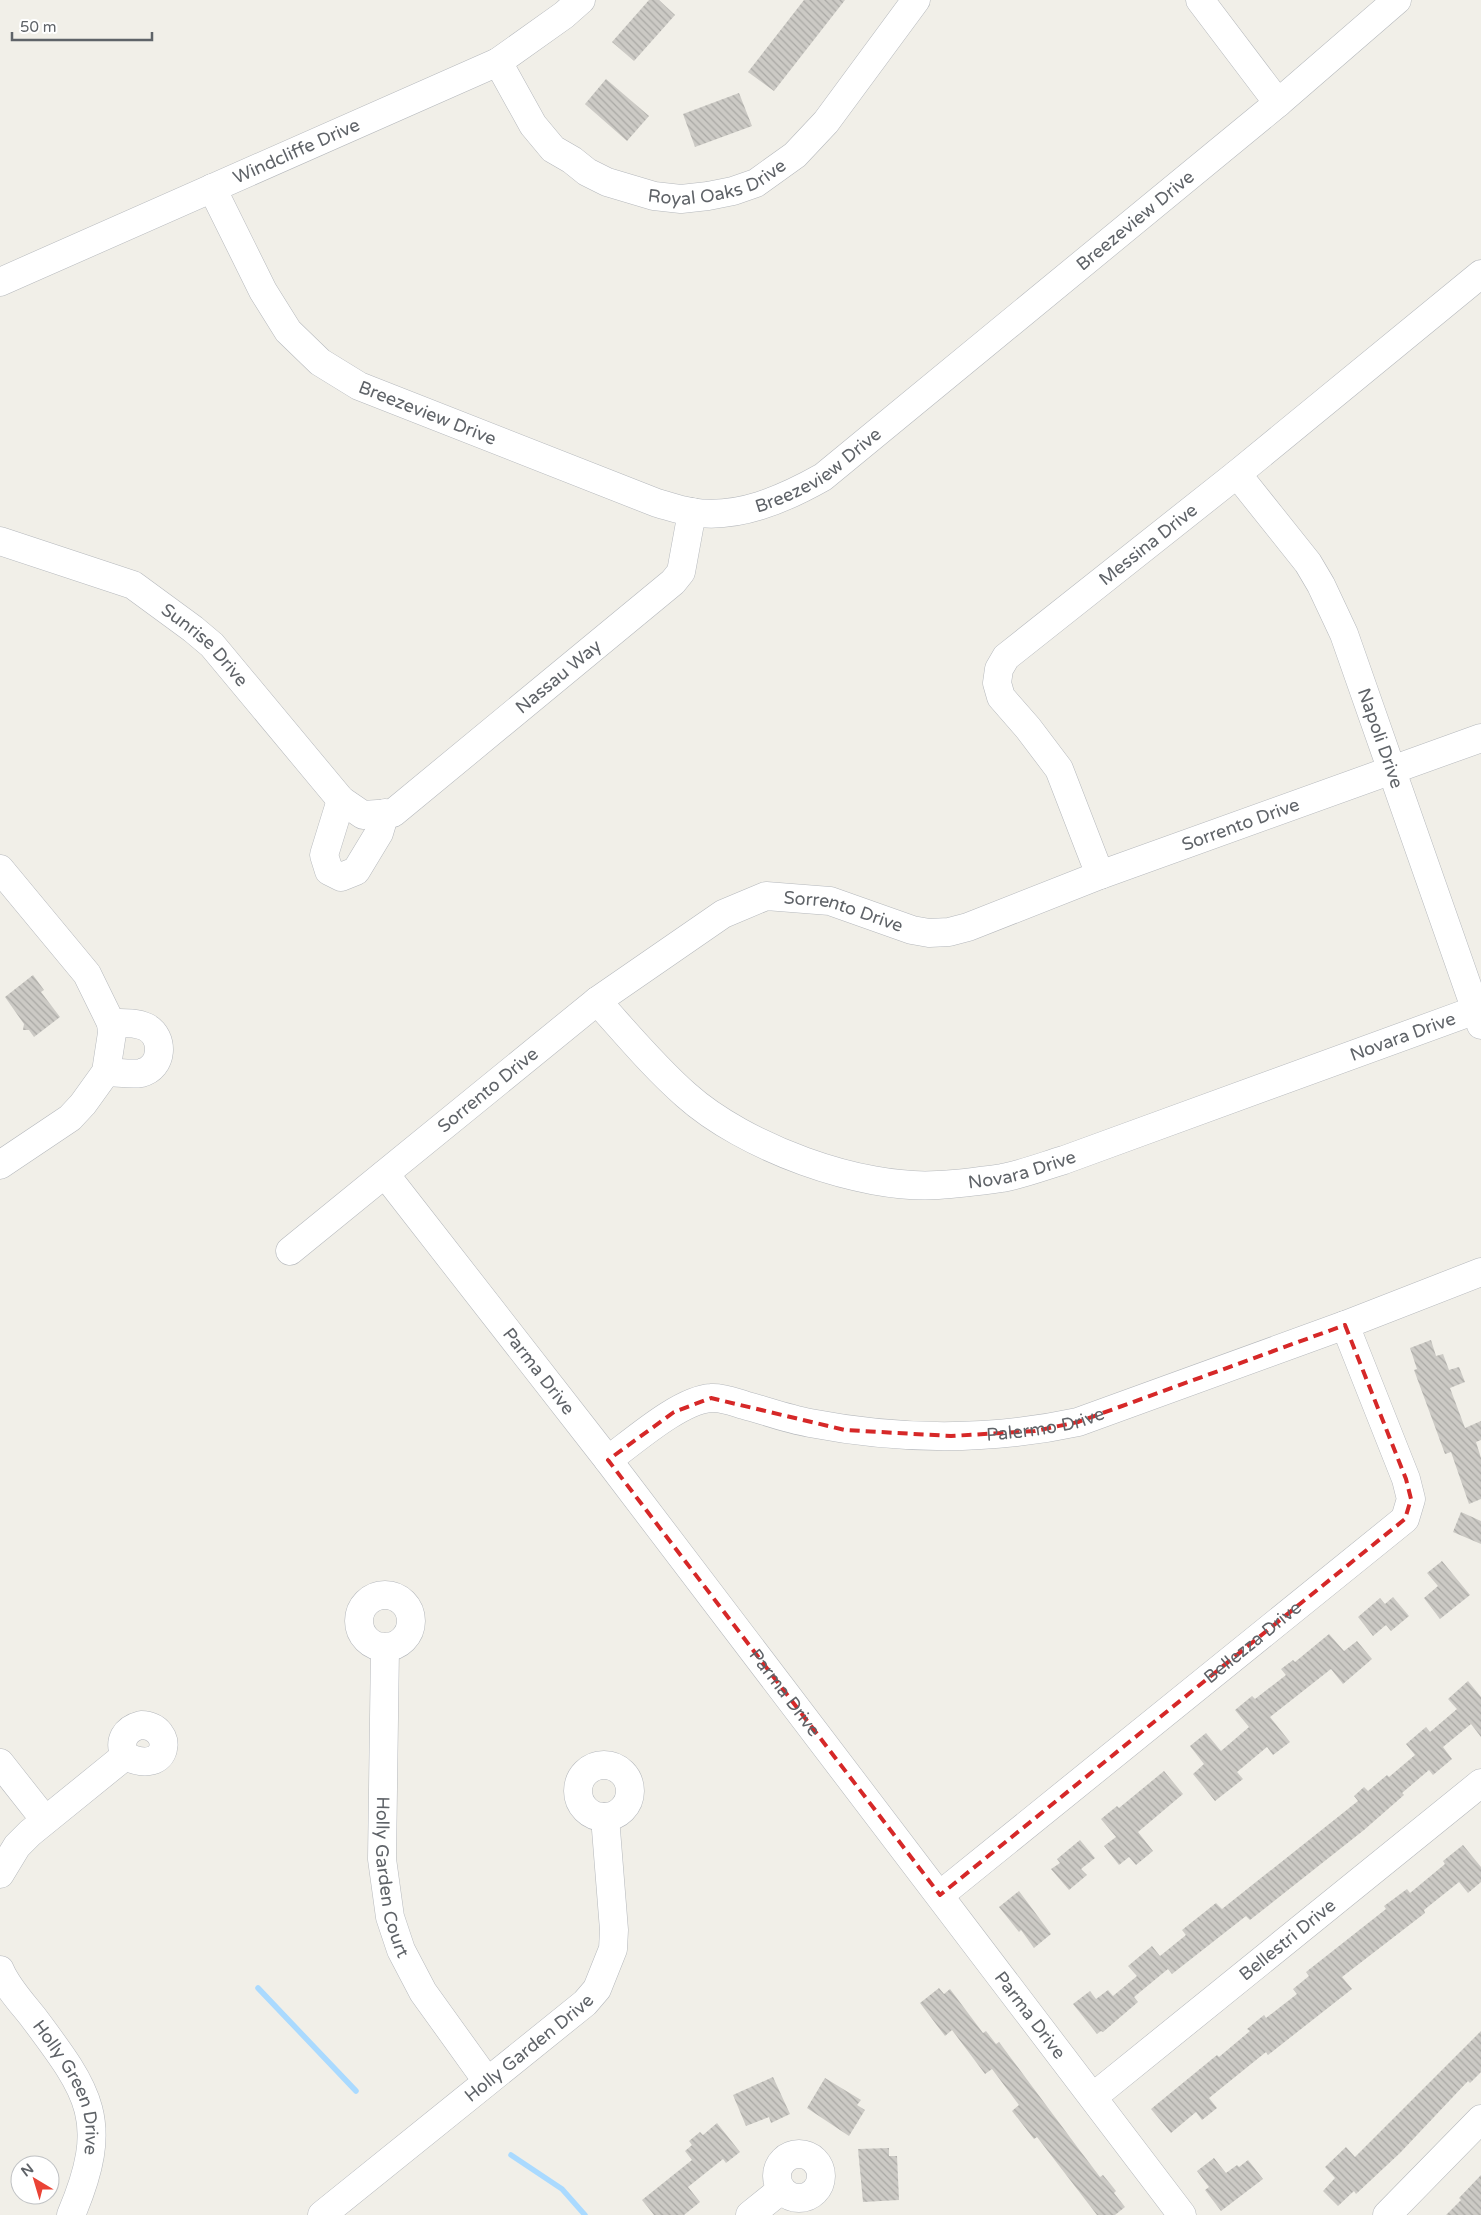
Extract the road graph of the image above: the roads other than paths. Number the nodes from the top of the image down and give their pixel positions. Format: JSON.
{"nodes":[{"id":1,"x":581,"y":0,"type":"edge"},
{"id":2,"x":916,"y":0,"type":"edge"},
{"id":3,"x":1200,"y":0,"type":"edge"},
{"id":4,"x":1396,"y":0,"type":"edge"},
{"id":5,"x":498,"y":62,"type":"junction"},
{"id":6,"x":1278,"y":103,"type":"junction"},
{"id":7,"x":212,"y":188,"type":"junction"},
{"id":8,"x":1481,"y":274,"type":"edge"},
{"id":9,"x":0,"y":282,"type":"edge"},
{"id":10,"x":1237,"y":474,"type":"junction"},
{"id":11,"x":692,"y":512,"type":"junction"},
{"id":12,"x":0,"y":541,"type":"edge"},
{"id":13,"x":1481,"y":738,"type":"edge"},
{"id":14,"x":1392,"y":770,"type":"junction"},
{"id":15,"x":363,"y":810,"type":"joint"},
{"id":16,"x":0,"y":870,"type":"edge"},
{"id":17,"x":1100,"y":875,"type":"junction"},
{"id":18,"x":597,"y":1001,"type":"junction"},
{"id":19,"x":1479,"y":1014,"type":"edge"},
{"id":20,"x":111,"y":1023,"type":"junction"},
{"id":21,"x":106,"y":1072,"type":"junction"},
{"id":22,"x":0,"y":1164,"type":"edge"},
{"id":23,"x":385,"y":1174,"type":"junction"},
{"id":24,"x":290,"y":1251,"type":"dead end"},
{"id":25,"x":1481,"y":1272,"type":"edge"},
{"id":26,"x":1345,"y":1325,"type":"junction"},
{"id":27,"x":608,"y":1460,"type":"junction"},
{"id":28,"x":385,"y":1648,"type":"dead end"},
{"id":29,"x":125,"y":1756,"type":"dead end"},
{"id":30,"x":0,"y":1764,"type":"edge"},
{"id":31,"x":1481,"y":1783,"type":"edge"},
{"id":32,"x":605,"y":1817,"type":"dead end"},
{"id":33,"x":45,"y":1820,"type":"junction"},
{"id":34,"x":0,"y":1874,"type":"edge"},
{"id":35,"x":940,"y":1895,"type":"junction"},
{"id":36,"x":0,"y":1970,"type":"edge"},
{"id":37,"x":487,"y":2081,"type":"junction"},
{"id":38,"x":1093,"y":2097,"type":"junction"},
{"id":39,"x":1481,"y":2119,"type":"edge"},
{"id":40,"x":781,"y":2190,"type":"dead end"},
{"id":41,"x":70,"y":2215,"type":"edge"},
{"id":42,"x":322,"y":2215,"type":"edge"},
{"id":43,"x":750,"y":2215,"type":"edge"},
{"id":44,"x":1182,"y":2215,"type":"edge"},
{"id":45,"x":1387,"y":2215,"type":"edge"}],
"edges":[{"from":1,"to":5,"type":"street","name":"Windcliffe Drive"},
{"from":2,"to":5,"type":"street","name":"Royal Oaks Drive"},
{"from":3,"to":6,"type":"street"},
{"from":4,"to":6,"type":"street","name":"Breezeview Drive"},
{"from":5,"to":7,"type":"street","name":"Windcliffe Drive"},
{"from":6,"to":11,"type":"street","name":"Breezeview Drive"},
{"from":7,"to":9,"type":"street","name":"Windcliffe Drive"},
{"from":7,"to":11,"type":"street","name":"Breezeview Drive"},
{"from":8,"to":10,"type":"street","name":"Messina Drive"},
{"from":10,"to":14,"type":"street","name":"Napoli Drive"},
{"from":10,"to":17,"type":"street","name":"Messina Drive"},
{"from":11,"to":15,"type":"street","name":"Nassau Way"},
{"from":12,"to":15,"type":"street","name":"Sunrise Drive"},
{"from":13,"to":14,"type":"street","name":"Sorrento Drive"},
{"from":14,"to":17,"type":"street","name":"Sorrento Drive"},
{"from":14,"to":19,"type":"street","name":"Napoli Drive"},
{"from":16,"to":20,"type":"street"},
{"from":17,"to":18,"type":"street","name":"Sorrento Drive"},
{"from":18,"to":19,"type":"street","name":"Novara Drive"},
{"from":18,"to":23,"type":"street","name":"Sorrento Drive"},
{"from":20,"to":21,"type":"street"},
{"from":20,"to":21,"type":"street"},
{"from":21,"to":22,"type":"street"},
{"from":23,"to":24,"type":"street","name":"Sorrento Drive"},
{"from":23,"to":27,"type":"street","name":"Parma Drive"},
{"from":25,"to":26,"type":"street","name":"Palermo Drive"},
{"from":26,"to":27,"type":"street","name":"Palermo Drive"},
{"from":26,"to":35,"type":"street","name":"Bellezza Drive"},
{"from":27,"to":35,"type":"street","name":"Parma Drive"},
{"from":28,"to":37,"type":"street","name":"Holly Garden Court"},
{"from":29,"to":33,"type":"street"},
{"from":30,"to":33,"type":"street"},
{"from":31,"to":38,"type":"street","name":"Bellestri Drive"},
{"from":32,"to":37,"type":"street","name":"Holly Garden Drive"},
{"from":33,"to":34,"type":"street"},
{"from":35,"to":38,"type":"street","name":"Parma Drive"},
{"from":36,"to":41,"type":"street","name":"Holly Green Drive"},
{"from":37,"to":42,"type":"street","name":"Holly Garden Drive"},
{"from":38,"to":44,"type":"street","name":"Parma Drive"},
{"from":39,"to":45,"type":"street"},
{"from":40,"to":43,"type":"street"}]}
